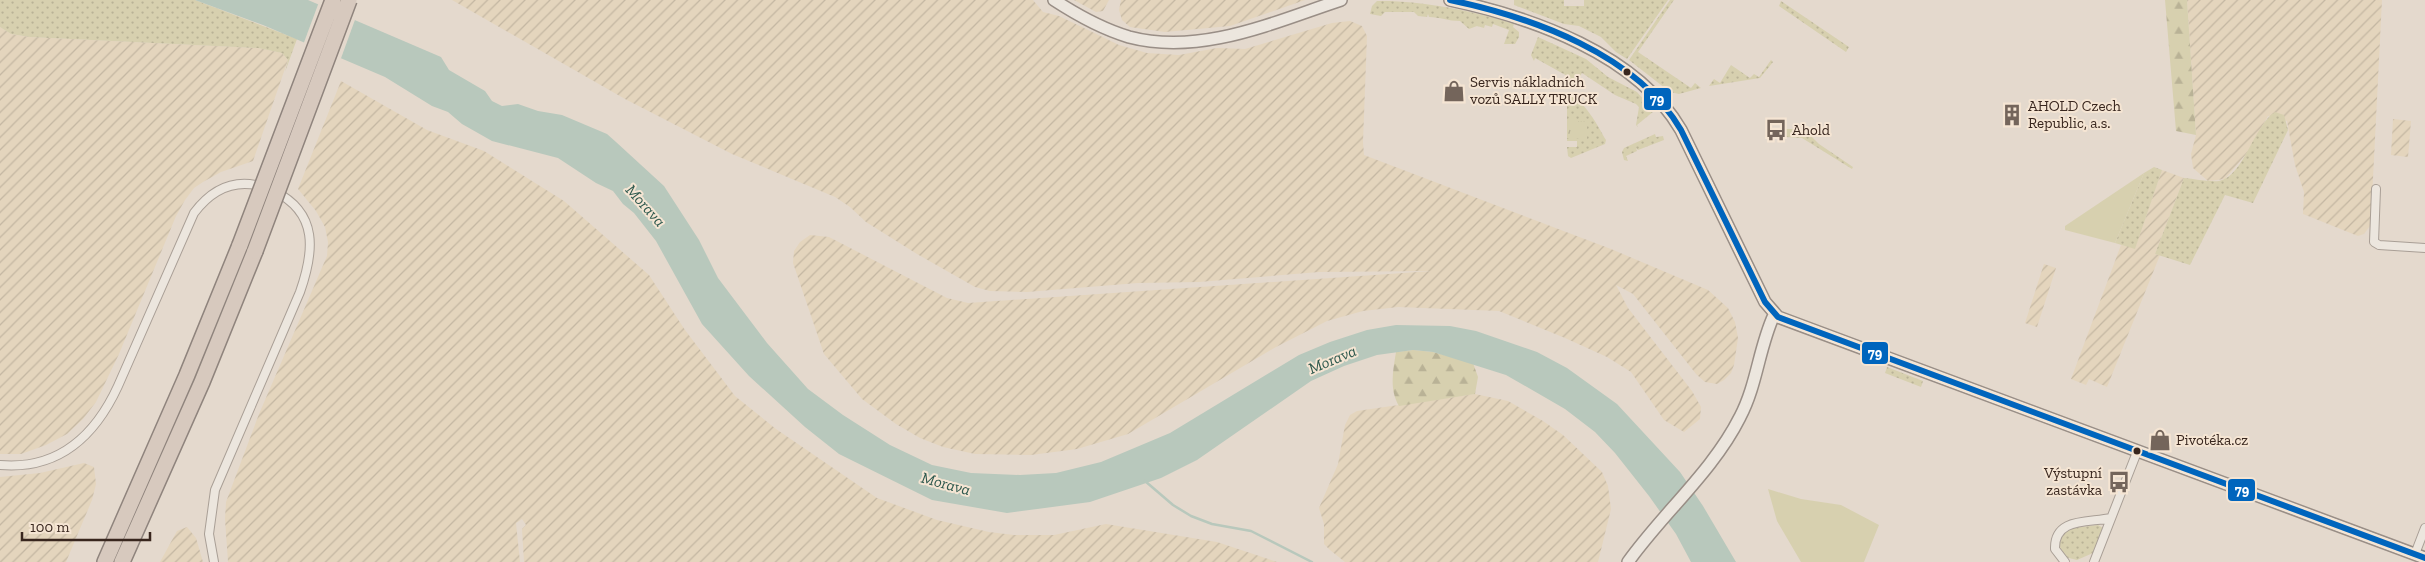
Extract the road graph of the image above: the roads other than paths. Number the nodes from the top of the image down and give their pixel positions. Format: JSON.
{"nodes":[{"id":1,"x":333,"y":0,"type":"edge"},
{"id":2,"x":350,"y":0,"type":"edge"},
{"id":3,"x":1054,"y":0,"type":"edge"},
{"id":4,"x":1341,"y":0,"type":"edge"},
{"id":5,"x":1450,"y":0,"type":"edge"},
{"id":6,"x":2376,"y":190,"type":"dead end"},
{"id":7,"x":2425,"y":248,"type":"edge"},
{"id":8,"x":1774,"y":315,"type":"junction"},
{"id":9,"x":2137,"y":452,"type":"junction"},
{"id":10,"x":0,"y":465,"type":"edge"},
{"id":11,"x":2111,"y":518,"type":"junction"},
{"id":12,"x":2425,"y":528,"type":"edge"},
{"id":13,"x":2420,"y":556,"type":"edge"},
{"id":14,"x":105,"y":562,"type":"edge"},
{"id":15,"x":122,"y":562,"type":"edge"},
{"id":16,"x":214,"y":562,"type":"edge"},
{"id":17,"x":1628,"y":562,"type":"edge"},
{"id":18,"x":2065,"y":562,"type":"edge"},
{"id":19,"x":2094,"y":562,"type":"edge"}],
"edges":[{"from":1,"to":14,"type":"highway","bridge":true},
{"from":2,"to":15,"type":"highway","bridge":true},
{"from":3,"to":4,"type":"main road"},
{"from":5,"to":8,"type":"main road"},
{"from":6,"to":7,"type":"street"},
{"from":8,"to":9,"type":"main road"},
{"from":8,"to":17,"type":"main road"},
{"from":9,"to":11,"type":"street"},
{"from":9,"to":13,"type":"main road"},
{"from":10,"to":16,"type":"street"},
{"from":11,"to":18,"type":"street"},
{"from":11,"to":19,"type":"street"},
{"from":12,"to":13,"type":"street"}]}
